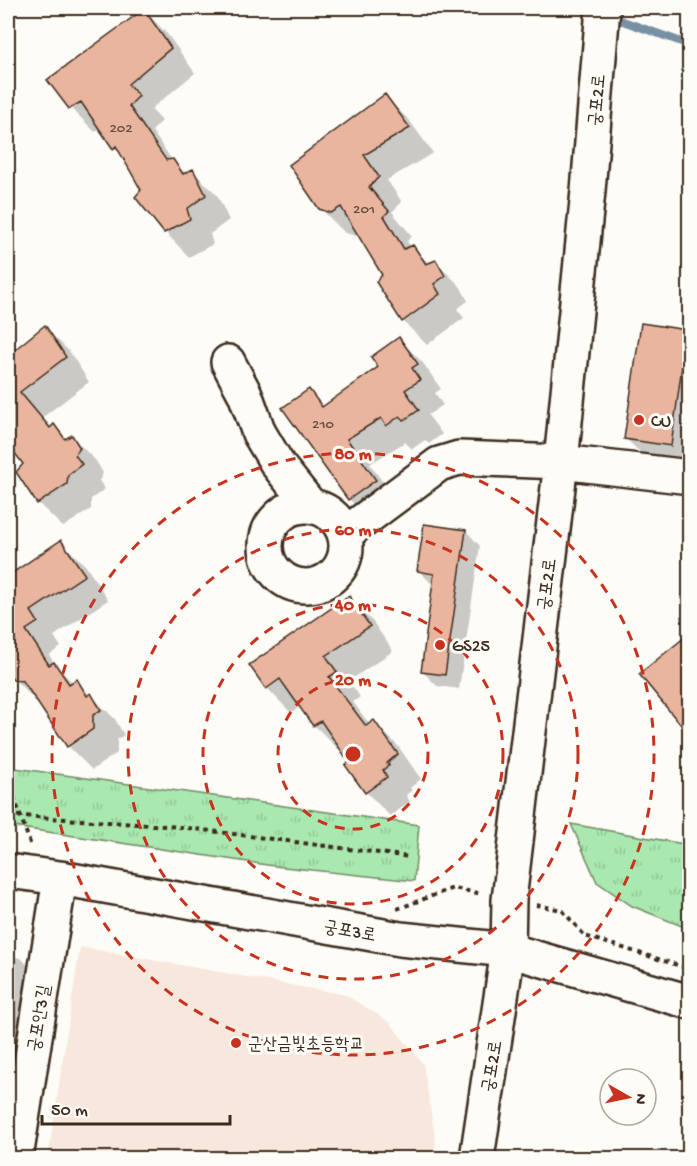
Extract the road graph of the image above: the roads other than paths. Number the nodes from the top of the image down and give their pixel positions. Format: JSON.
{"nodes":[{"id":1,"x":603,"y":8,"type":"edge"},
{"id":2,"x":228,"y":362,"type":"dead end"},
{"id":3,"x":561,"y":462,"type":"junction"},
{"id":4,"x":690,"y":477,"type":"edge"},
{"id":5,"x":310,"y":506,"type":"junction"},
{"id":6,"x":345,"y":534,"type":"junction"},
{"id":7,"x":8,"y":871,"type":"edge"},
{"id":8,"x":60,"y":878,"type":"junction"},
{"id":9,"x":508,"y":950,"type":"junction"},
{"id":10,"x":690,"y":1002,"type":"edge"},
{"id":11,"x":15,"y":1142,"type":"edge"},
{"id":12,"x":477,"y":1158,"type":"edge"}],
"edges":[{"from":1,"to":3,"type":"street","name":"궁포2로"},
{"from":2,"to":5,"type":"street"},
{"from":3,"to":4,"type":"street"},
{"from":3,"to":6,"type":"street"},
{"from":3,"to":9,"type":"street","name":"궁포2로"},
{"from":5,"to":6,"type":"street"},
{"from":5,"to":6,"type":"street"},
{"from":7,"to":8,"type":"street","name":"궁포3로"},
{"from":8,"to":9,"type":"street","name":"궁포3로"},
{"from":8,"to":11,"type":"street","name":"궁포안3길"},
{"from":9,"to":10,"type":"street","name":"궁포3로"},
{"from":9,"to":12,"type":"street","name":"궁포2로"}]}
